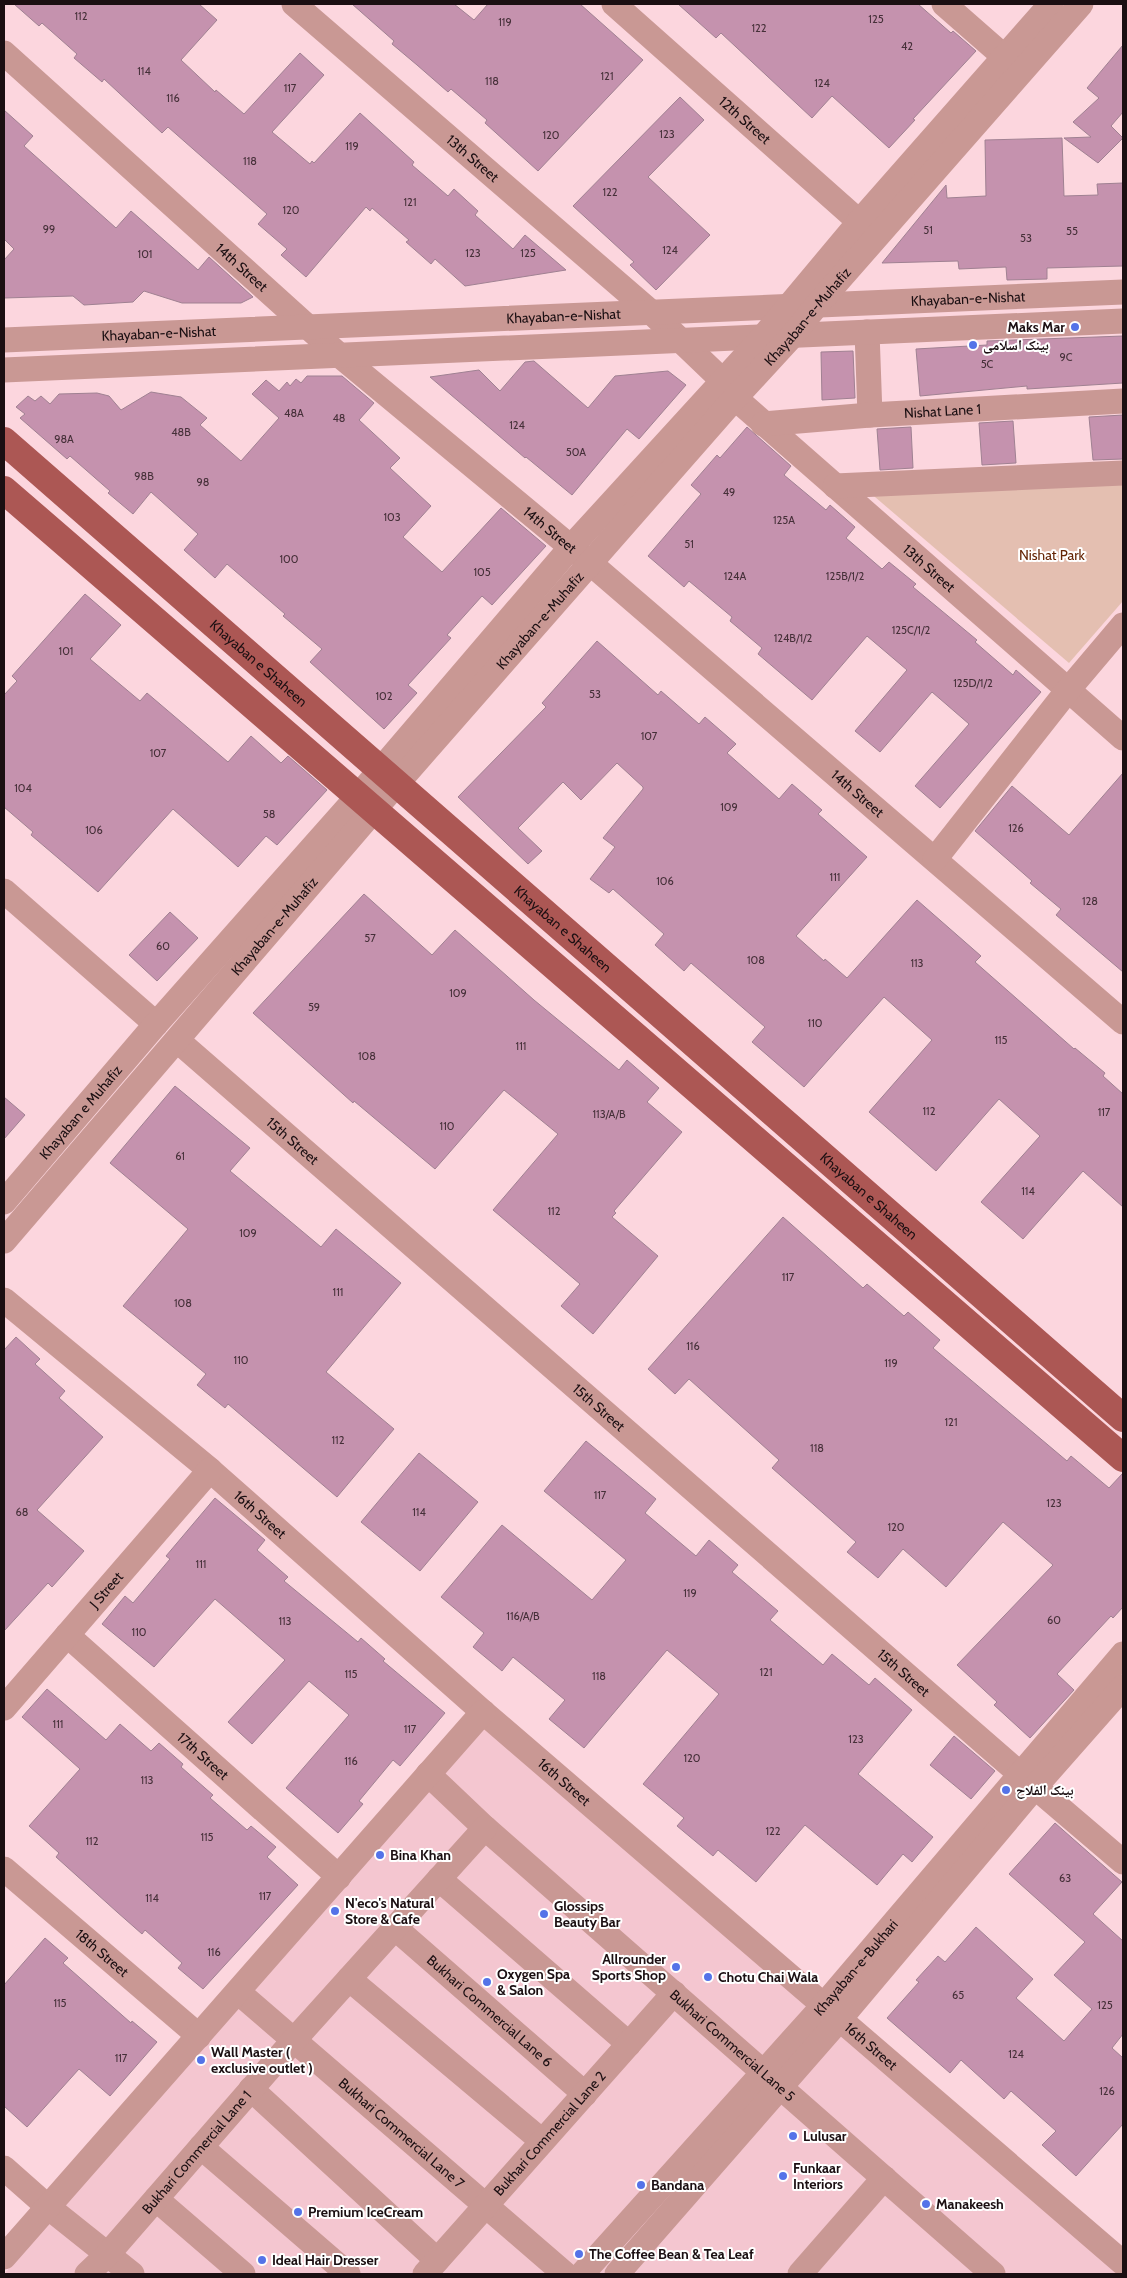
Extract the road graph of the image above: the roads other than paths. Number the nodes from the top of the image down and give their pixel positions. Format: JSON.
{"nodes":[{"id":1,"x":294,"y":4,"type":"edge"},
{"id":2,"x":614,"y":4,"type":"edge"},
{"id":3,"x":944,"y":4,"type":"edge"},
{"id":4,"x":1051,"y":4,"type":"edge"},
{"id":5,"x":1081,"y":4,"type":"edge"},
{"id":6,"x":4,"y":53,"type":"edge"},
{"id":7,"x":1012,"y":64,"type":"junction"},
{"id":8,"x":868,"y":229,"type":"junction"},
{"id":9,"x":1123,"y":292,"type":"edge"},
{"id":10,"x":816,"y":306,"type":"junction"},
{"id":11,"x":786,"y":307,"type":"junction"},
{"id":12,"x":652,"y":313,"type":"junction"},
{"id":13,"x":1123,"y":321,"type":"edge"},
{"id":14,"x":310,"y":328,"type":"junction"},
{"id":15,"x":867,"y":332,"type":"junction"},
{"id":16,"x":793,"y":336,"type":"junction"},
{"id":17,"x":763,"y":337,"type":"junction"},
{"id":18,"x":4,"y":340,"type":"edge"},
{"id":19,"x":678,"y":340,"type":"junction"},
{"id":20,"x":339,"y":355,"type":"junction"},
{"id":21,"x":4,"y":370,"type":"edge"},
{"id":22,"x":729,"y":389,"type":"junction"},
{"id":23,"x":1123,"y":400,"type":"edge"},
{"id":24,"x":870,"y":415,"type":"junction"},
{"id":25,"x":763,"y":424,"type":"junction"},
{"id":26,"x":4,"y":441,"type":"edge"},
{"id":27,"x":1123,"y":474,"type":"edge"},
{"id":28,"x":835,"y":486,"type":"junction"},
{"id":29,"x":4,"y":490,"type":"edge"},
{"id":30,"x":571,"y":547,"type":"junction"},
{"id":31,"x":590,"y":563,"type":"junction"},
{"id":32,"x":1123,"y":624,"type":"edge"},
{"id":33,"x":1068,"y":690,"type":"junction"},
{"id":34,"x":1123,"y":738,"type":"edge"},
{"id":35,"x":388,"y":777,"type":"junction"},
{"id":36,"x":367,"y":802,"type":"junction"},
{"id":37,"x":934,"y":859,"type":"junction"},
{"id":38,"x":4,"y":891,"type":"edge"},
{"id":39,"x":1123,"y":1022,"type":"edge"},
{"id":40,"x":156,"y":1024,"type":"junction"},
{"id":41,"x":178,"y":1041,"type":"junction"},
{"id":42,"x":51,"y":1148,"type":"junction"},
{"id":43,"x":71,"y":1164,"type":"junction"},
{"id":44,"x":4,"y":1202,"type":"edge"},
{"id":45,"x":4,"y":1241,"type":"edge"},
{"id":46,"x":4,"y":1300,"type":"edge"},
{"id":47,"x":1123,"y":1418,"type":"edge"},
{"id":48,"x":1123,"y":1458,"type":"edge"},
{"id":49,"x":210,"y":1470,"type":"junction"},
{"id":50,"x":67,"y":1635,"type":"junction"},
{"id":51,"x":1123,"y":1654,"type":"edge"},
{"id":52,"x":1123,"y":1687,"type":"edge"},
{"id":53,"x":4,"y":1708,"type":"edge"},
{"id":54,"x":483,"y":1712,"type":"junction"},
{"id":55,"x":428,"y":1774,"type":"junction"},
{"id":56,"x":1027,"y":1780,"type":"junction"},
{"id":57,"x":485,"y":1828,"type":"junction"},
{"id":58,"x":1123,"y":1862,"type":"edge"},
{"id":59,"x":4,"y":1869,"type":"edge"},
{"id":60,"x":339,"y":1877,"type":"junction"},
{"id":61,"x":439,"y":1879,"type":"junction"},
{"id":62,"x":394,"y":1928,"type":"junction"},
{"id":63,"x":349,"y":1979,"type":"junction"},
{"id":64,"x":238,"y":1992,"type":"junction"},
{"id":65,"x":674,"y":1993,"type":"junction"},
{"id":66,"x":831,"y":2013,"type":"junction"},
{"id":67,"x":199,"y":2036,"type":"junction"},
{"id":68,"x":294,"y":2040,"type":"junction"},
{"id":69,"x":629,"y":2044,"type":"junction"},
{"id":70,"x":772,"y":2079,"type":"junction"},
{"id":71,"x":251,"y":2089,"type":"junction"},
{"id":72,"x":585,"y":2094,"type":"junction"},
{"id":73,"x":542,"y":2141,"type":"junction"},
{"id":74,"x":201,"y":2147,"type":"junction"},
{"id":75,"x":4,"y":2168,"type":"edge"},
{"id":76,"x":884,"y":2178,"type":"junction"},
{"id":77,"x":156,"y":2199,"type":"junction"},
{"id":78,"x":486,"y":2205,"type":"junction"},
{"id":79,"x":48,"y":2207,"type":"junction"},
{"id":80,"x":108,"y":2254,"type":"junction"},
{"id":81,"x":4,"y":2257,"type":"edge"},
{"id":82,"x":1123,"y":2263,"type":"edge"},
{"id":83,"x":431,"y":2267,"type":"edge"},
{"id":84,"x":88,"y":2274,"type":"edge"},
{"id":85,"x":132,"y":2274,"type":"edge"},
{"id":86,"x":243,"y":2274,"type":"edge"},
{"id":87,"x":348,"y":2274,"type":"edge"},
{"id":88,"x":565,"y":2274,"type":"edge"},
{"id":89,"x":582,"y":2274,"type":"edge"},
{"id":90,"x":617,"y":2274,"type":"edge"},
{"id":91,"x":800,"y":2274,"type":"edge"},
{"id":92,"x":993,"y":2274,"type":"edge"}],
"edges":[{"from":1,"to":12,"type":"street","name":"13th Street"},
{"from":2,"to":8,"type":"street","name":"12th Street"},
{"from":3,"to":7,"type":"street"},
{"from":4,"to":7,"type":"street","name":"Khayaban-e-Muhafiz"},
{"from":5,"to":7,"type":"street","name":"Khayaban-e-Muhafiz"},
{"from":6,"to":14,"type":"street","name":"14th Street"},
{"from":7,"to":8,"type":"street","name":"Khayaban-e-Muhafiz"},
{"from":8,"to":10,"type":"street","name":"Khayaban-e-Muhafiz"},
{"from":8,"to":11,"type":"street","name":"Khayaban-e-Muhafiz"},
{"from":9,"to":10,"type":"street","name":"Khayaban-e-Nishat"},
{"from":10,"to":11,"type":"street","name":"Khayaban-e-Nishat"},
{"from":10,"to":16,"type":"street","name":"Khayaban-e-Muhafiz"},
{"from":11,"to":12,"type":"street","name":"Khayaban-e-Nishat"},
{"from":11,"to":17,"type":"street","name":"Khayaban-e-Muhafiz"},
{"from":12,"to":14,"type":"street","name":"Khayaban-e-Nishat"},
{"from":12,"to":19,"type":"street","name":"13th Street"},
{"from":13,"to":15,"type":"street","name":"Khayaban-e-Nishat"},
{"from":14,"to":18,"type":"street","name":"Khayaban-e-Nishat"},
{"from":14,"to":20,"type":"street","name":"14th Street"},
{"from":15,"to":16,"type":"street","name":"Khayaban-e-Nishat"},
{"from":15,"to":24,"type":"street"},
{"from":16,"to":17,"type":"street","name":"Khayaban-e-Nishat"},
{"from":16,"to":22,"type":"street","name":"Khayaban-e-Muhafiz"},
{"from":17,"to":19,"type":"street","name":"Khayaban-e-Nishat"},
{"from":17,"to":22,"type":"street","name":"Khayaban-e-Muhafiz"},
{"from":19,"to":20,"type":"street","name":"Khayaban-e-Nishat"},
{"from":19,"to":22,"type":"street","name":"13th Street"},
{"from":20,"to":21,"type":"street","name":"Khayaban-e-Nishat"},
{"from":20,"to":30,"type":"street","name":"14th Street"},
{"from":22,"to":25,"type":"street","name":"13th Street"},
{"from":22,"to":30,"type":"street","name":"Khayaban-e-Muhafiz"},
{"from":22,"to":31,"type":"street","name":"Khayaban-e-Muhafiz"},
{"from":23,"to":24,"type":"street","name":"Nishat Lane 1"},
{"from":24,"to":25,"type":"street","name":"Nishat Lane 1"},
{"from":25,"to":28,"type":"street","name":"13th Street"},
{"from":26,"to":35,"type":"main road","name":"Khayaban e Shaheen"},
{"from":27,"to":28,"type":"street"},
{"from":28,"to":33,"type":"street","name":"13th Street"},
{"from":29,"to":36,"type":"main road"},
{"from":30,"to":31,"type":"street","name":"14th Street"},
{"from":30,"to":35,"type":"street","name":"Khayaban-e-Muhafiz"},
{"from":31,"to":35,"type":"street","name":"Khayaban-e-Muhafiz"},
{"from":31,"to":37,"type":"street","name":"14th Street"},
{"from":32,"to":33,"type":"street"},
{"from":33,"to":34,"type":"street","name":"13th Street"},
{"from":33,"to":37,"type":"street"},
{"from":35,"to":36,"type":"street","name":"Khayaban-e-Muhafiz"},
{"from":35,"to":47,"type":"main road","name":"Khayaban e Shaheen"},
{"from":36,"to":40,"type":"street","name":"Khayaban-e-Muhafiz"},
{"from":36,"to":41,"type":"street","name":"Khayaban-e-Muhafiz"},
{"from":36,"to":48,"type":"main road"},
{"from":37,"to":39,"type":"street","name":"14th Street"},
{"from":38,"to":40,"type":"street"},
{"from":40,"to":42,"type":"street","name":"Khayaban e Muhafiz"},
{"from":41,"to":43,"type":"street","name":"Khayaban-e-Muhafiz"},
{"from":41,"to":56,"type":"street","name":"15th Street"},
{"from":42,"to":43,"type":"street"},
{"from":42,"to":44,"type":"street","name":"Khayaban e Muhafiz"},
{"from":43,"to":45,"type":"street","name":"Khayaban-e-Muhafiz"},
{"from":46,"to":49,"type":"street","name":"16th Street"},
{"from":49,"to":50,"type":"street","name":"J Street"},
{"from":49,"to":54,"type":"street","name":"16th Street"},
{"from":50,"to":53,"type":"street","name":"J Street"},
{"from":50,"to":60,"type":"street","name":"17th Street"},
{"from":51,"to":56,"type":"street","name":"Khayaban-e-Bukhari"},
{"from":52,"to":56,"type":"street","name":"Khayaban-e-Bukhari"},
{"from":54,"to":55,"type":"street"},
{"from":54,"to":66,"type":"street","name":"16th Street"},
{"from":55,"to":57,"type":"street","name":"Bukhari Commercial Lane 5"},
{"from":55,"to":60,"type":"street"},
{"from":56,"to":58,"type":"street","name":"15th Street"},
{"from":56,"to":66,"type":"street","name":"Khayaban-e-Bukhari"},
{"from":57,"to":61,"type":"street","name":"Bukhari Commercial Lane 1"},
{"from":57,"to":65,"type":"street","name":"Bukhari Commercial Lane 5"},
{"from":59,"to":67,"type":"street","name":"18th Street"},
{"from":60,"to":64,"type":"street"},
{"from":61,"to":62,"type":"street","name":"Bukhari Commercial Lane 1"},
{"from":61,"to":69,"type":"street"},
{"from":62,"to":63,"type":"street","name":"Bukhari Commercial Lane 1"},
{"from":62,"to":72,"type":"street","name":"Bukhari Commercial Lane 6"},
{"from":63,"to":68,"type":"street","name":"Bukhari Commercial Lane 1"},
{"from":63,"to":73,"type":"street"},
{"from":64,"to":67,"type":"street"},
{"from":64,"to":68,"type":"street","name":"Bukhari Commercial Lane 7"},
{"from":65,"to":69,"type":"street","name":"Bukhari Commercial Lane 2"},
{"from":65,"to":70,"type":"street","name":"Bukhari Commercial Lane 5"},
{"from":66,"to":70,"type":"street","name":"Khayaban-e-Bukhari"},
{"from":66,"to":82,"type":"street","name":"16th Street"},
{"from":67,"to":79,"type":"street"},
{"from":68,"to":71,"type":"street","name":"Bukhari Commercial Lane 1"},
{"from":68,"to":78,"type":"street","name":"Bukhari Commercial Lane 7"},
{"from":69,"to":72,"type":"street","name":"Bukhari Commercial Lane 2"},
{"from":70,"to":76,"type":"street","name":"Bukhari Commercial Lane 5"},
{"from":70,"to":89,"type":"street","name":"Khayaban-e-Bukhari"},
{"from":70,"to":90,"type":"street","name":"Khayaban-e-Bukhari"},
{"from":71,"to":74,"type":"street","name":"Bukhari Commercial Lane 1"},
{"from":71,"to":83,"type":"street"},
{"from":72,"to":73,"type":"street","name":"Bukhari Commercial Lane 2"},
{"from":73,"to":78,"type":"street","name":"Bukhari Commercial Lane 2"},
{"from":74,"to":77,"type":"street","name":"Bukhari Commercial Lane 1"},
{"from":74,"to":87,"type":"street"},
{"from":75,"to":79,"type":"street"},
{"from":76,"to":91,"type":"street"},
{"from":76,"to":92,"type":"street","name":"Bukhari Commercial Lane 5"},
{"from":77,"to":80,"type":"street","name":"Bukhari Commercial Lane 1"},
{"from":77,"to":86,"type":"street"},
{"from":78,"to":83,"type":"street","name":"Bukhari Commercial Lane 2"},
{"from":78,"to":88,"type":"street","name":"Bukhari Commercial Lane 7"},
{"from":79,"to":80,"type":"street"},
{"from":79,"to":81,"type":"street"},
{"from":80,"to":84,"type":"street","name":"Bukhari Commercial Lane 1"},
{"from":80,"to":85,"type":"street"}]}
